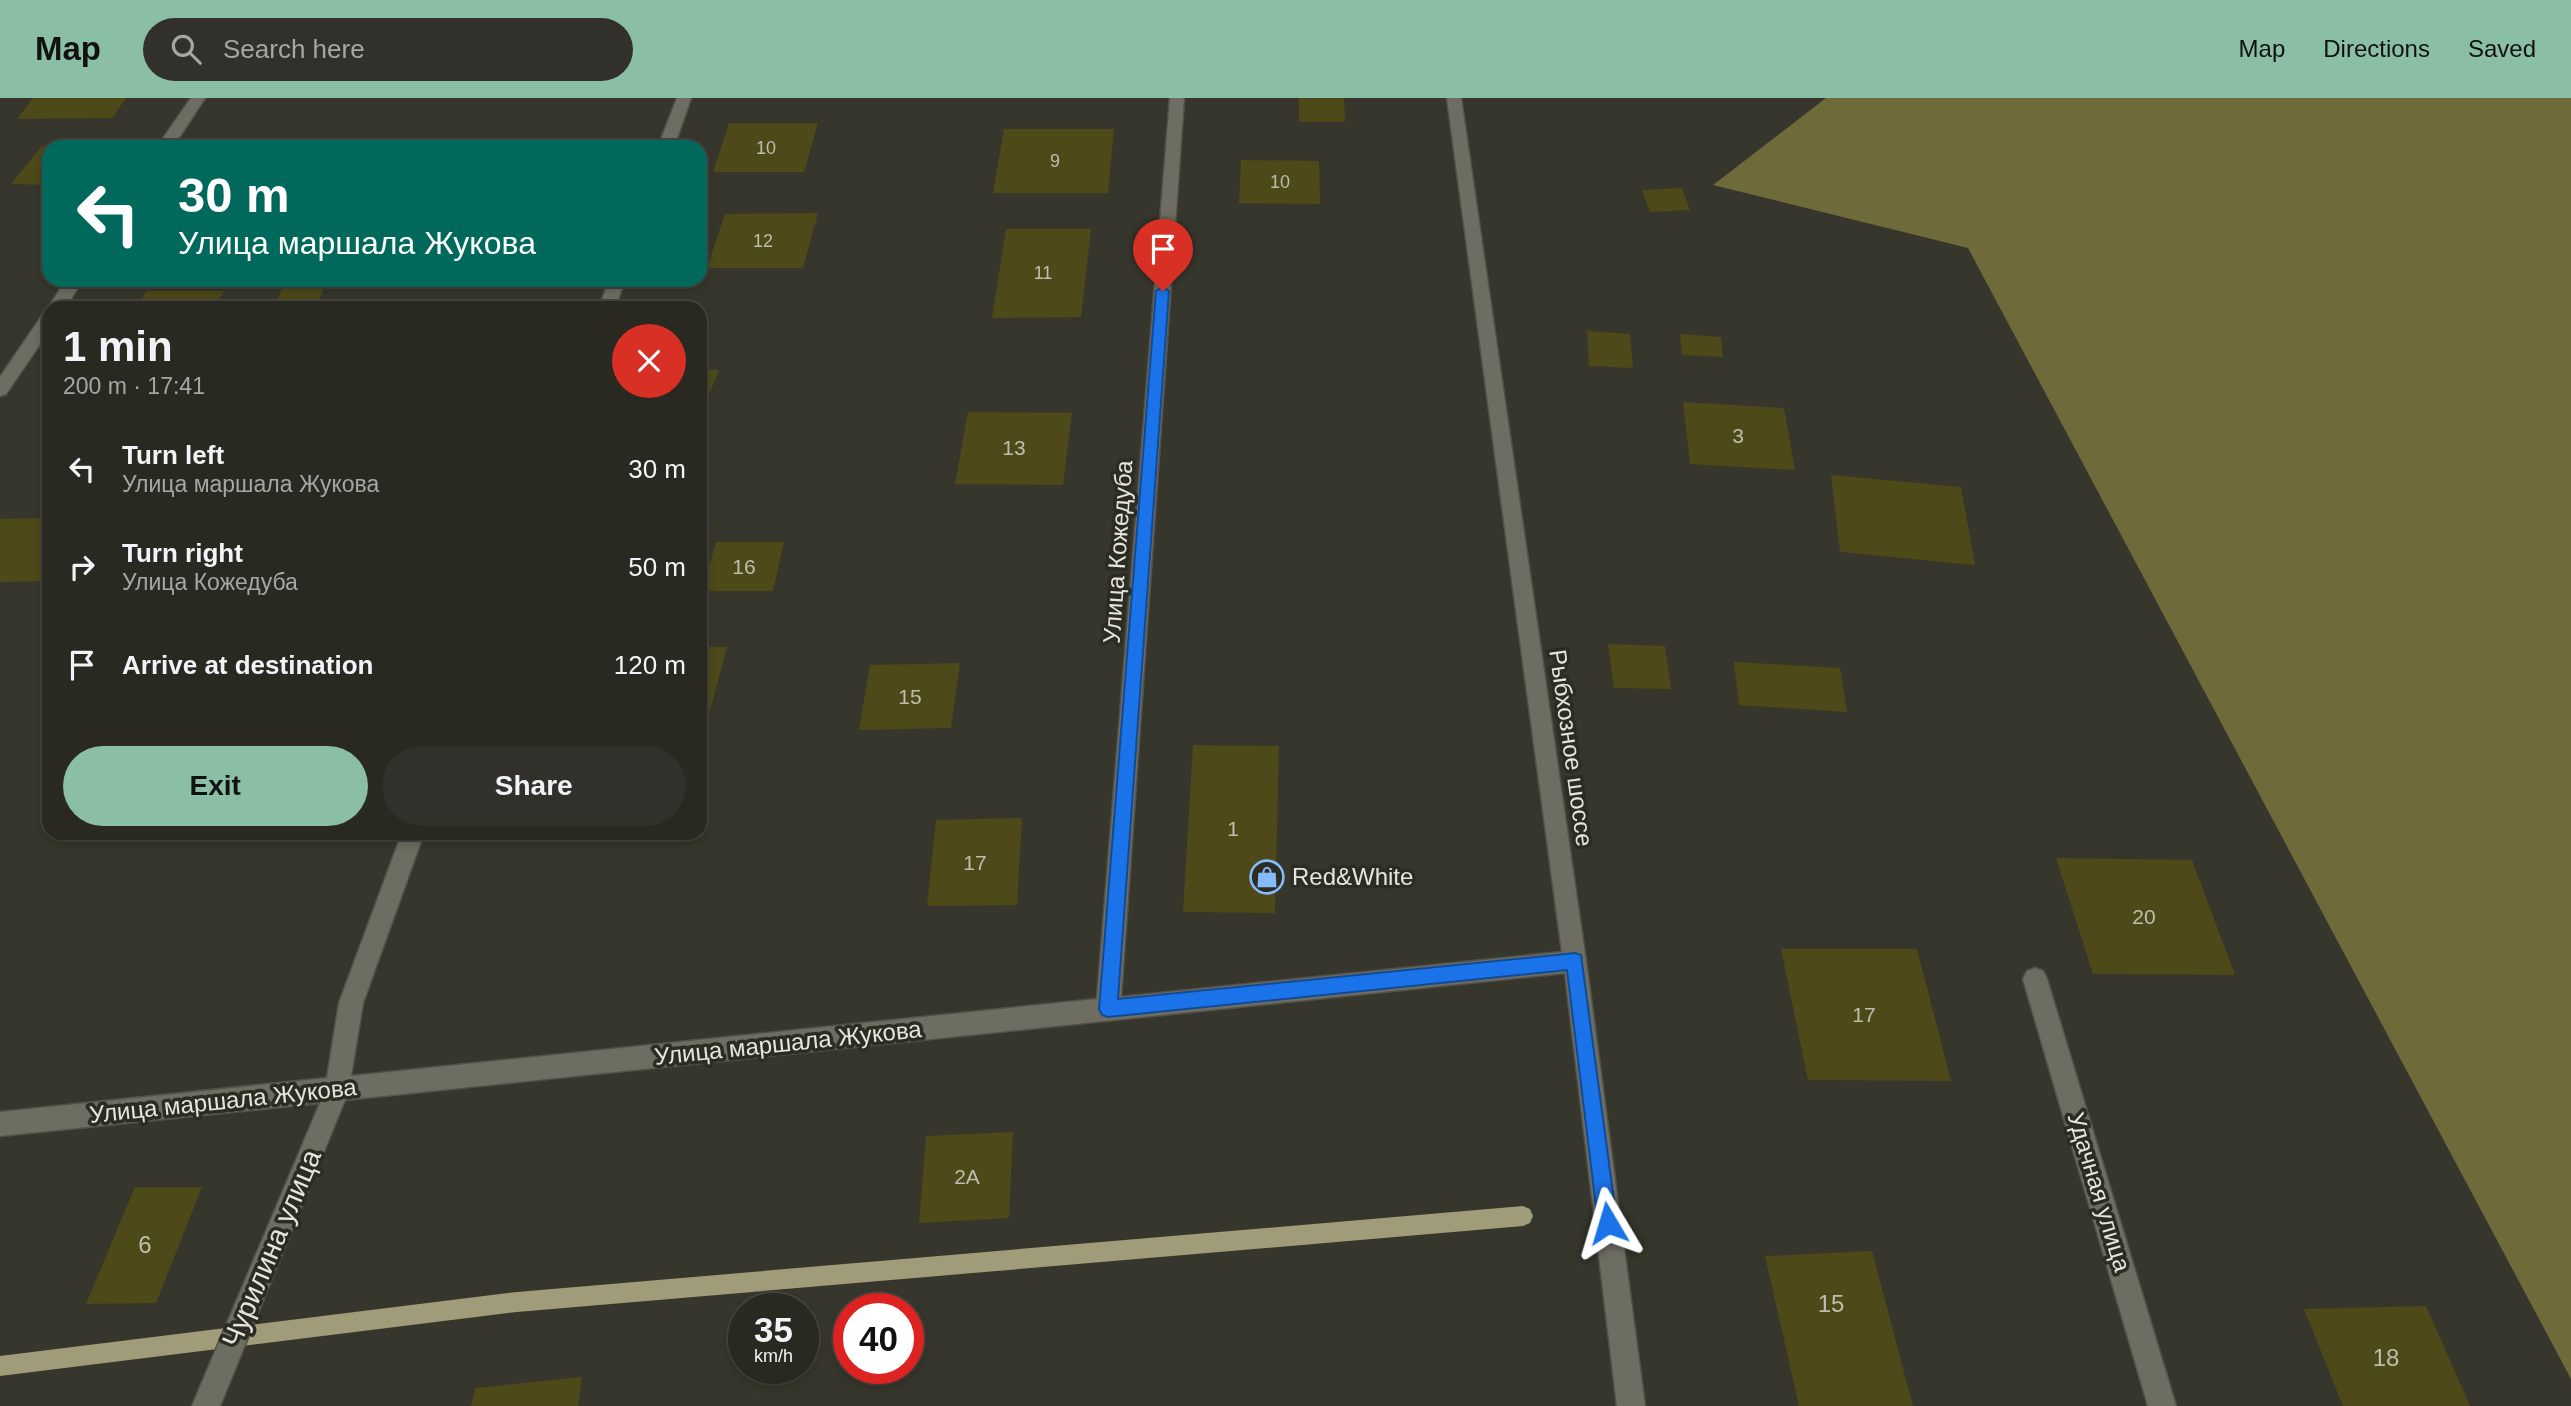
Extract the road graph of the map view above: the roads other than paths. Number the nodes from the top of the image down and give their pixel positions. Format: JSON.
{"nodes":[{"id":1,"x":198,"y":98,"type":"edge"},
{"id":2,"x":684,"y":98,"type":"edge"},
{"id":3,"x":1177,"y":98,"type":"edge"},
{"id":4,"x":1454,"y":98,"type":"edge"},
{"id":5,"x":170,"y":140,"type":"edge"},
{"id":6,"x":669,"y":140,"type":"edge"},
{"id":7,"x":42,"y":328,"type":"edge"},
{"id":8,"x":0,"y":390,"type":"edge"},
{"id":9,"x":411,"y":840,"type":"edge"},
{"id":10,"x":1575,"y":961,"type":"junction"},
{"id":11,"x":2035,"y":979,"type":"dead end"},
{"id":12,"x":1108,"y":1009,"type":"junction"},
{"id":13,"x":337,"y":1090,"type":"junction"},
{"id":14,"x":0,"y":1124,"type":"edge"},
{"id":15,"x":206,"y":1406,"type":"edge"},
{"id":16,"x":1631,"y":1406,"type":"edge"},
{"id":17,"x":2162,"y":1406,"type":"edge"}],
"edges":[{"from":1,"to":5,"type":"street"},
{"from":2,"to":6,"type":"street"},
{"from":3,"to":12,"type":"street","name":"Улица Кожедуба"},
{"from":4,"to":10,"type":"street","name":"Рыбхозное шоссе"},
{"from":7,"to":8,"type":"street"},
{"from":9,"to":13,"type":"street","name":"Чурилина улица"},
{"from":10,"to":12,"type":"street","name":"Улица маршала Жукова"},
{"from":10,"to":16,"type":"street","name":"Рыбхозное шоссе"},
{"from":11,"to":17,"type":"street","name":"Удачная улица"},
{"from":12,"to":13,"type":"street","name":"Улица маршала Жукова"},
{"from":13,"to":14,"type":"street","name":"Улица маршала Жукова"},
{"from":13,"to":15,"type":"street","name":"Чурилина улица"}]}
